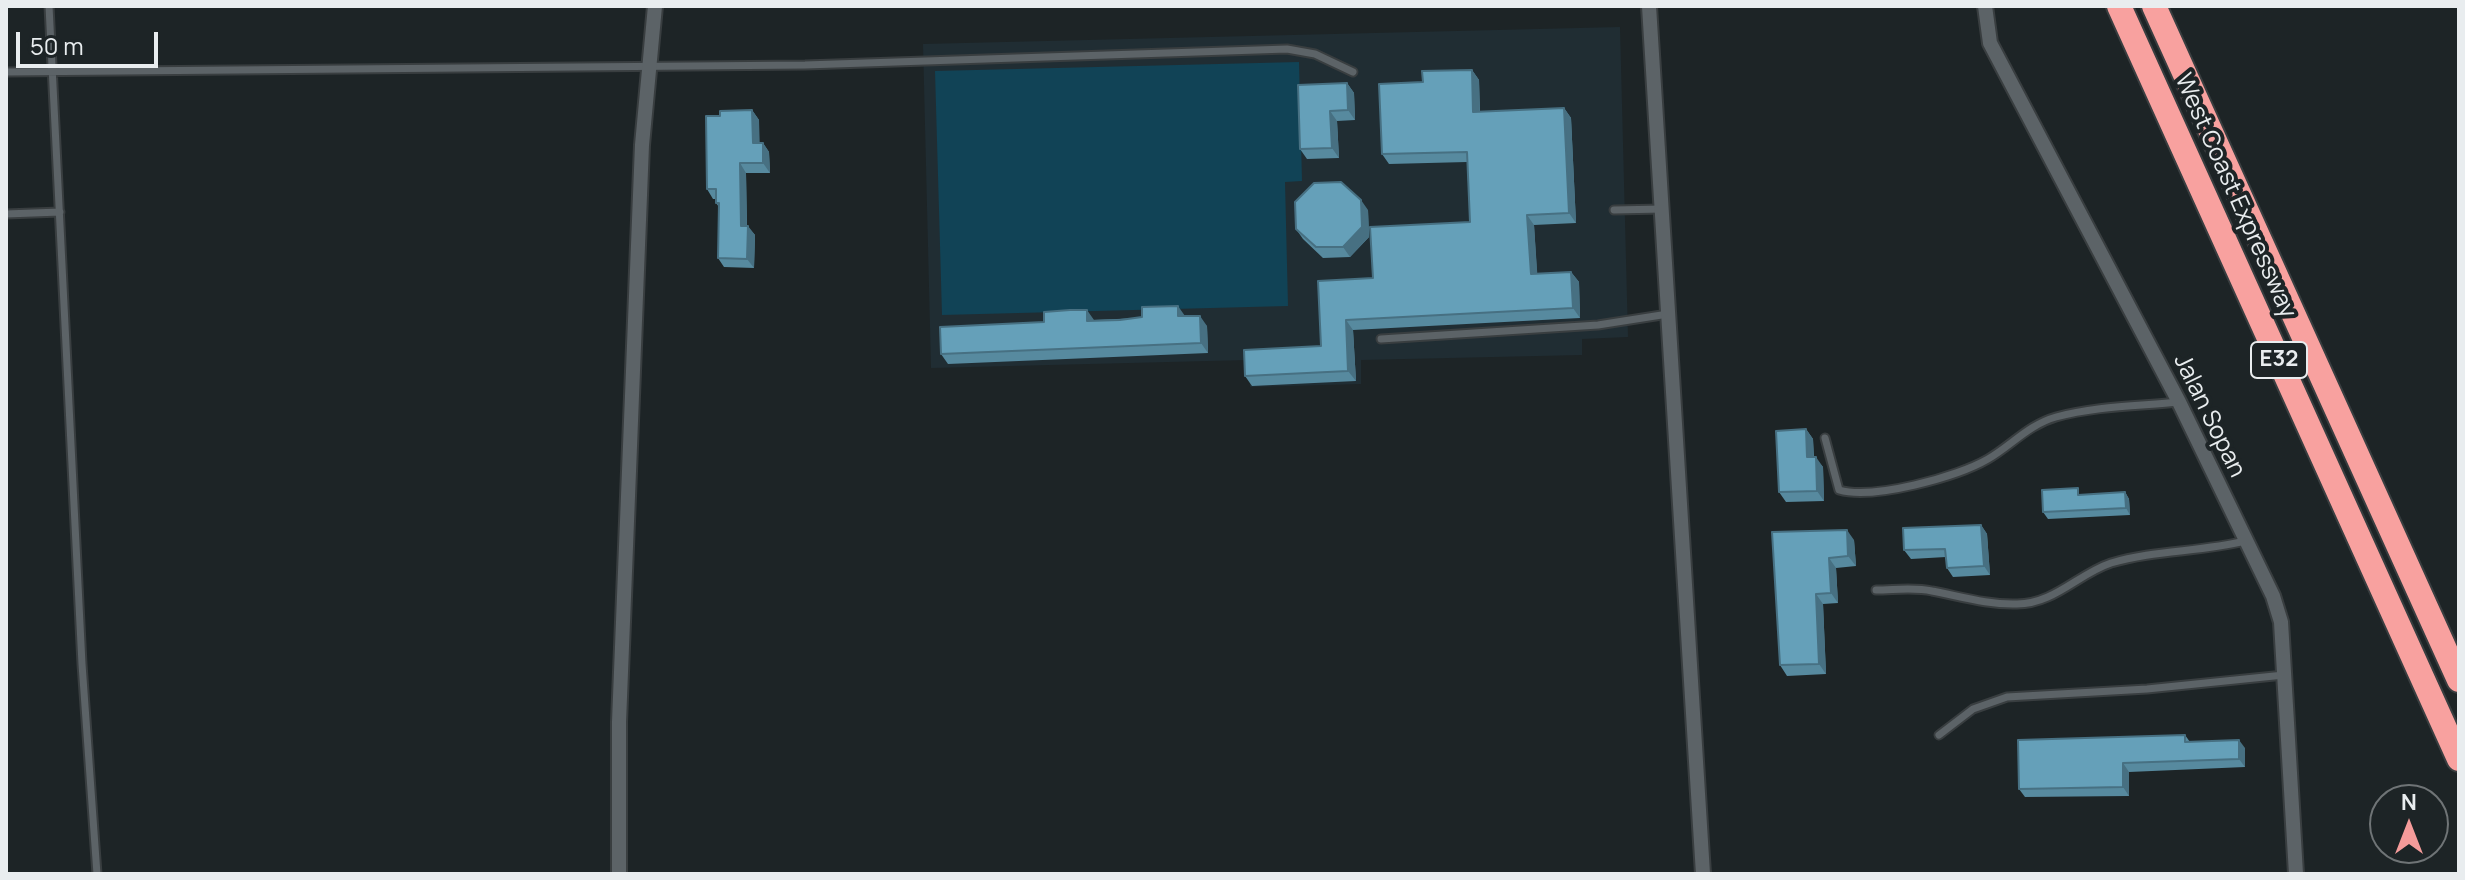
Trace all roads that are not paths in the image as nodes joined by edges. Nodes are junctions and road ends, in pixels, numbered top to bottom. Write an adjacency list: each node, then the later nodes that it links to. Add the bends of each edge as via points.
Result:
1 (49, 6): 8 (lane)
2 (655, 6): 7 (street)
3 (1649, 6): 11 (street)
4 (1985, 6): 17 (street, Jalan Sopan, via 1990,43)
5 (2119, 6): 24 (highway, West Coast Expressway / E32)
6 (2154, 6): 22 (highway, West Coast Expressway / E32)
7 (648, 65): 8 (lane); 10 (lane, via 1287,49 1315,54); 26 (street, via 619,722)
8 (53, 70): 9 (lane); 13 (lane)
9 (6, 72)
10 (1353, 72)
11 (1662, 209): 12 (lane); 15 (street)
12 (1614, 210)
13 (60, 212): 14 (lane); 25 (lane)
14 (6, 214)
15 (1668, 314): 16 (lane, via 1598,325); 27 (street)
16 (1381, 339)
17 (2179, 402): 18 (lane, via 2058,417 2036,424 1990,458 1955,475 1871,491 1839,490); 19 (street, Jalan Sopan)
18 (1825, 438)
19 (2245, 541): 20 (lane, via 2107,564 2034,602 1998,603 1930,590); 21 (street, Jalan Sopan, via 2281,622)
20 (1876, 590)
21 (2284, 675): 23 (lane, via 2007,697 1973,709); 28 (street, Jalan Sopan)
22 (2459, 680)
23 (1939, 735)
24 (2459, 759)
25 (97, 874)
26 (619, 874)
27 (1703, 874)
28 (2296, 874)

